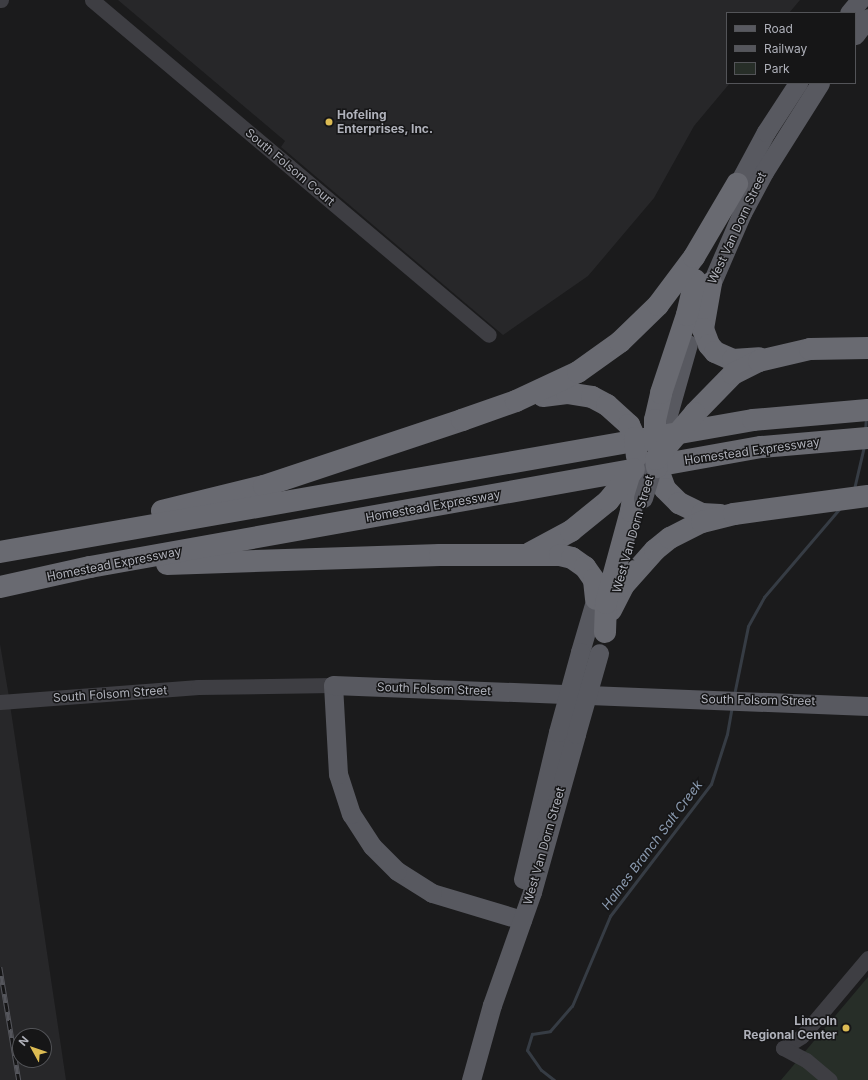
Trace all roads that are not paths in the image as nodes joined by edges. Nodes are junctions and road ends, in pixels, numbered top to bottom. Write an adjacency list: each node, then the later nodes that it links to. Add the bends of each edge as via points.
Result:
1 (92, 0): 10 (street, South Folsom Court)
2 (860, 0): 3 (main road)
3 (850, 12)
4 (868, 18): 5 (main road)
5 (856, 33)
6 (797, 84): 8 (main road, West Van Dorn Street)
7 (819, 84): 9 (main road, West Van Dorn Street, via 764,172)
8 (737, 184): 9 (main road, West Van Dorn Street); 13 (highway, via 676,283 639,325 578,372)
9 (703, 282): 12 (highway, via 703,328 709,345 715,352 733,360); 16 (highway, via 687,315 661,393)
10 (489, 335)
11 (868, 348): 12 (highway, via 810,349)
12 (784, 354): 16 (highway, bridge, via 759,361 733,374)
13 (516, 401): 16 (highway, via 559,393 584,395 607,405); 19 (highway, via 264,486)
14 (868, 410): 19 (highway, via 753,420)
15 (868, 438): 21 (highway, Homestead Expressway, via 754,448)
16 (642, 462): 18 (highway, bridge, via 658,473 668,493 679,503 702,514); 20 (highway, via 571,531 532,552); 23 (main road, West Van Dorn Street); 24 (highway, via 606,603)
17 (868, 496): 18 (highway)
18 (744, 513): 23 (highway, via 715,518 684,530 655,550)
19 (0, 552)
20 (515, 555): 21 (highway, via 440,555); 23 (highway, via 560,555 572,558 585,567 592,576)
21 (90, 567): 22 (highway, Homestead Expressway)
22 (3, 586)
23 (604, 604): 24 (main road, West Van Dorn Street); 28 (main road, West Van Dorn Street, bridge, via 580,652)
24 (605, 632): 28 (main road, West Van Dorn Street, bridge)
25 (333, 684): 26 (street, South Folsom Street, via 198,687); 27 (main road, South Folsom Street); 29 (main road, via 338,774 351,814 372,846 397,871 432,893)
26 (0, 702)
27 (868, 706)
28 (567, 733): 29 (main road, West Van Dorn Street)
29 (518, 919): 31 (main road, West Van Dorn Street)
30 (868, 958): 32 (street, via 802,1036 783,1048 806,1060)
31 (471, 1080)
32 (830, 1080)

